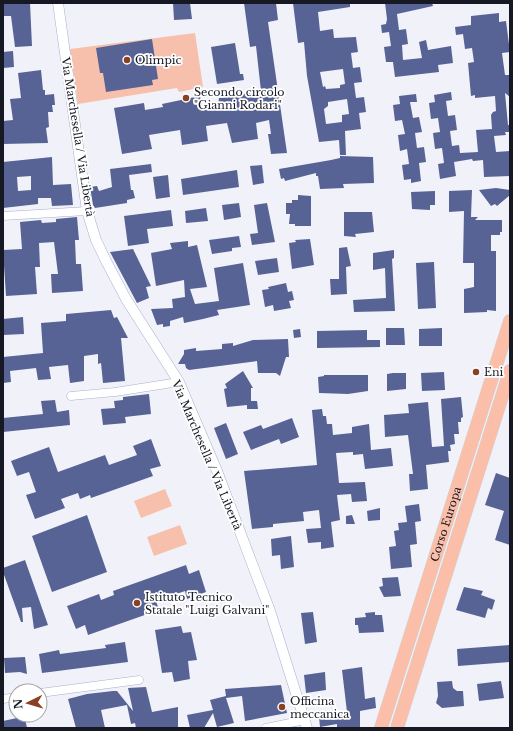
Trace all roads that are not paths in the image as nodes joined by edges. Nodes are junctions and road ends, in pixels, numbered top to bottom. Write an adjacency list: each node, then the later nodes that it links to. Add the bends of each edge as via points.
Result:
1 (58, 3): 2 (street, Via Marchesella / Via Libertà)
2 (87, 210): 3 (street); 6 (street, Via Marchesella / Via Libertà, via 96,240 126,299)
3 (3, 216)
4 (510, 321): 12 (main road, Corso Europa)
5 (510, 372): 13 (main road, Corso Europa)
6 (179, 382): 7 (street); 10 (street, Via Marchesella / Via Libertà, via 217,471 270,611)
7 (71, 396)
8 (139, 680): 9 (street)
9 (48, 692)
10 (306, 724): 11 (street)
11 (266, 728)
12 (381, 728)
13 (397, 728)

